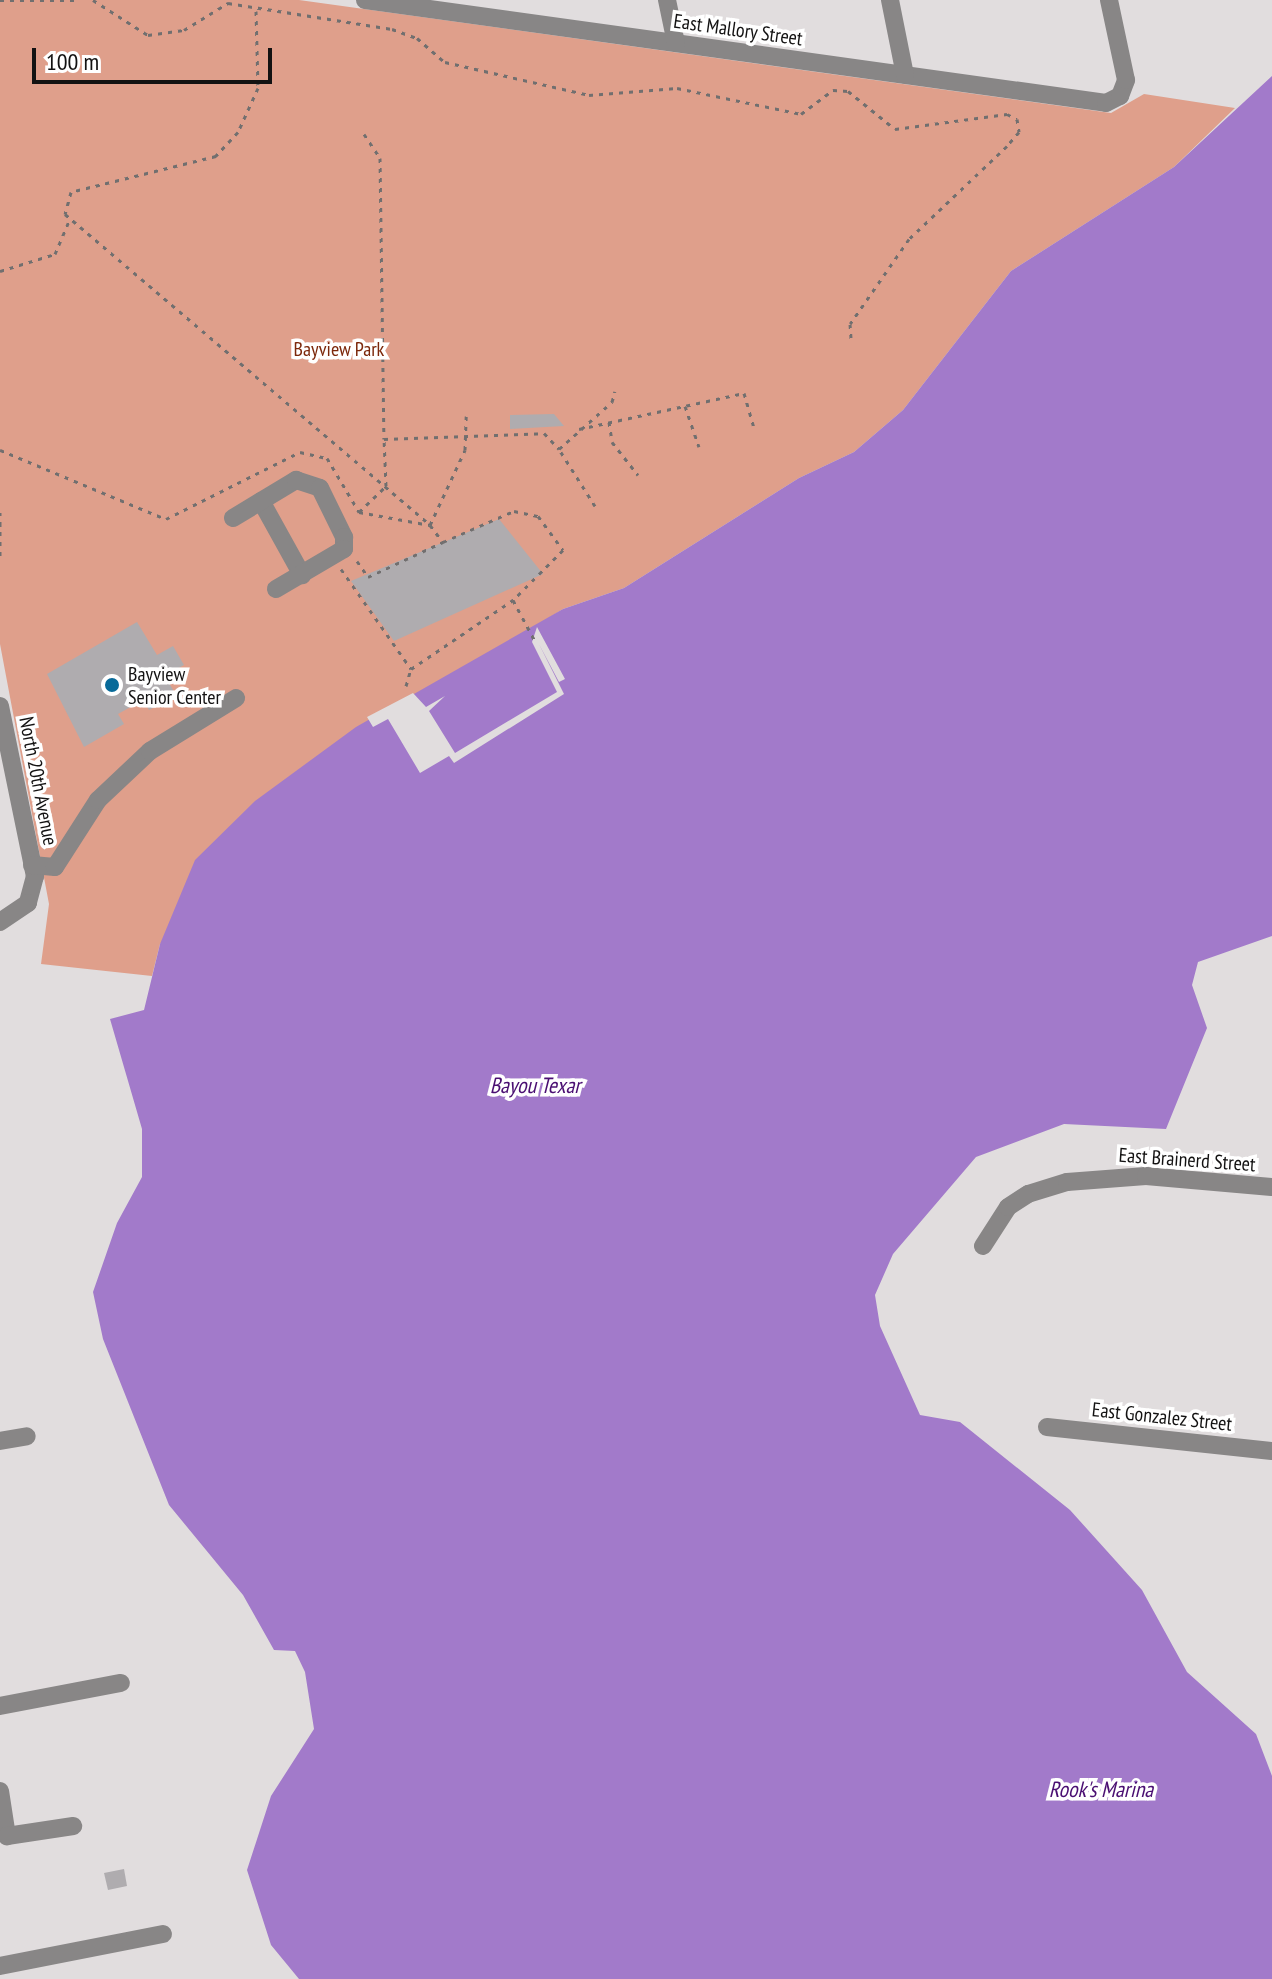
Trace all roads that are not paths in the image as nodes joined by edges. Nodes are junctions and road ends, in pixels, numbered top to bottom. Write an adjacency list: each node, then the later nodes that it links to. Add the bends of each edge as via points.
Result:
1 (365, 0): 5 (street, East Mallory Street)
2 (667, 0): 6 (street)
3 (890, 0): 7 (street)
4 (1109, 0): 7 (street, East Mallory Street, via 1126,80 1120,96 1106,103)
5 (444, 6): 6 (street, East Mallory Street)
6 (676, 43): 7 (street, East Mallory Street)
7 (905, 75)
8 (261, 501): 9 (street); 10 (street); 10 (street, via 296,480 320,488 344,537 344,549)
9 (233, 518)
10 (302, 575): 11 (street)
11 (276, 589)
12 (236, 698): 14 (street, via 140,761 98,800 55,867)
13 (0, 706): 14 (street, North 20th Avenue)
14 (32, 865): 15 (street, North 20th Avenue, via 28,903)
15 (0, 922)
16 (1272, 1187): 17 (street, East Brainerd Street, via 1146,1176 1067,1182 1028,1194 1008,1207)
17 (983, 1246)
18 (1047, 1427): 21 (street, East Gonzalez Street)
19 (27, 1436): 20 (street)
20 (0, 1441)
21 (1272, 1451)
22 (121, 1683): 23 (street)
23 (0, 1706)
24 (0, 1791): 25 (street, via 7,1836)
25 (73, 1826)
26 (163, 1934): 27 (street)
27 (0, 1966)

